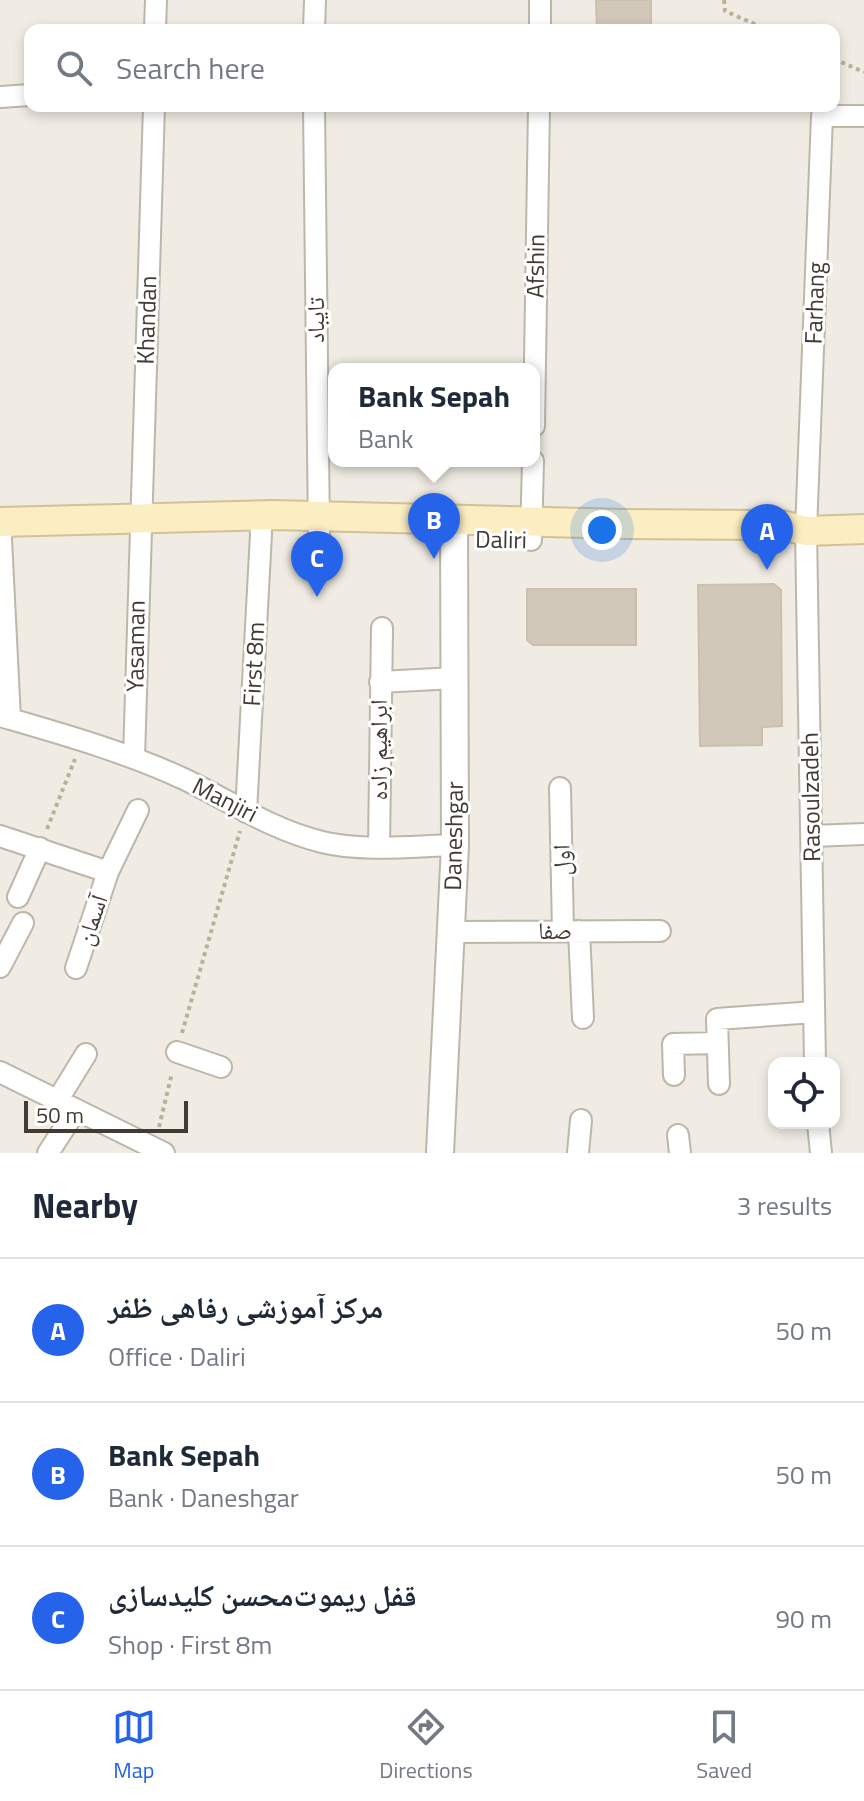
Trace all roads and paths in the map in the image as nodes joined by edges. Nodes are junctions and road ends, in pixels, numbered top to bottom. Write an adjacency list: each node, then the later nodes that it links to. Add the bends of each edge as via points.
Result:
1 (156, 0): 5 (street)
2 (315, 0): 6 (street)
3 (540, 0): 7 (street)
4 (724, 0): 8 (path, via 725,11)
5 (155, 24)
6 (314, 24)
7 (540, 24)
8 (754, 24)
9 (840, 62): 10 (path)
10 (864, 72)
11 (24, 95): 12 (street)
12 (0, 97)
13 (154, 112): 21 (street, Khandan)
14 (314, 112): 19 (street, تایباد)
15 (539, 112): 17 (street, Afshin)
16 (864, 116): 26 (street, Farhang, via 822,116)
17 (535, 363)
18 (533, 467): 25 (street)
19 (318, 524): 20 (main road, Daliri); 23 (main road, Daliri)
20 (260, 525): 21 (main road, Daliri); 35 (street, First 8m)
21 (141, 526): 22 (main road, Daliri); 32 (street, Yasaman)
22 (0, 527): 30 (street)
23 (454, 529): 25 (main road, Daliri); 28 (street, Daneshgar)
24 (864, 529): 26 (main road, Daliri)
25 (531, 531): 26 (main road, Daliri, via 782,525)
26 (806, 531): 38 (street, Rasoulzadeh)
27 (382, 628): 29 (street)
28 (455, 678): 29 (street, ابراهیم زاده); 39 (street, Daneshgar)
29 (380, 682): 40 (street, ابراهیم زاده)
30 (5, 718): 31 (street, Manjiri)
31 (82, 742): 32 (street, Manjiri); 41 (path)
32 (134, 758): 35 (street, Manjiri)
33 (560, 788): 45 (street, اول)
34 (138, 810): 42 (street, آسمان)
35 (246, 812): 40 (street, Manjiri, via 291,834); 53 (path)
36 (864, 834): 38 (street)
37 (0, 836): 41 (street)
38 (812, 836): 50 (street, Rasoulzadeh)
39 (455, 845): 40 (street, Manjiri); 47 (street, Daneshgar)
40 (379, 847)
41 (40, 848): 42 (street); 43 (street)
42 (108, 872): 49 (street, آسمان)
43 (18, 897)
44 (23, 923): 48 (street)
45 (571, 931): 46 (street, صفا); 47 (street, صفا); 51 (street, اول)
46 (660, 931)
47 (451, 932): 66 (street, Daneshgar)
48 (0, 967)
49 (76, 968)
50 (814, 1012): 52 (street, via 717,1019); 55 (street, Rasoulzadeh)
51 (583, 1018)
52 (717, 1043): 58 (street, via 673,1044); 59 (street)
53 (177, 1052): 56 (street); 64 (path)
54 (86, 1054): 60 (street)
55 (815, 1057)
56 (221, 1067)
57 (0, 1072): 60 (street)
58 (674, 1075)
59 (719, 1084)
60 (57, 1101): 61 (street)
61 (76, 1110): 64 (street); 65 (street)
62 (581, 1120): 67 (street)
63 (819, 1129): 68 (street)
64 (156, 1151)
65 (48, 1153)
66 (440, 1153)
67 (578, 1153)
68 (821, 1153)

